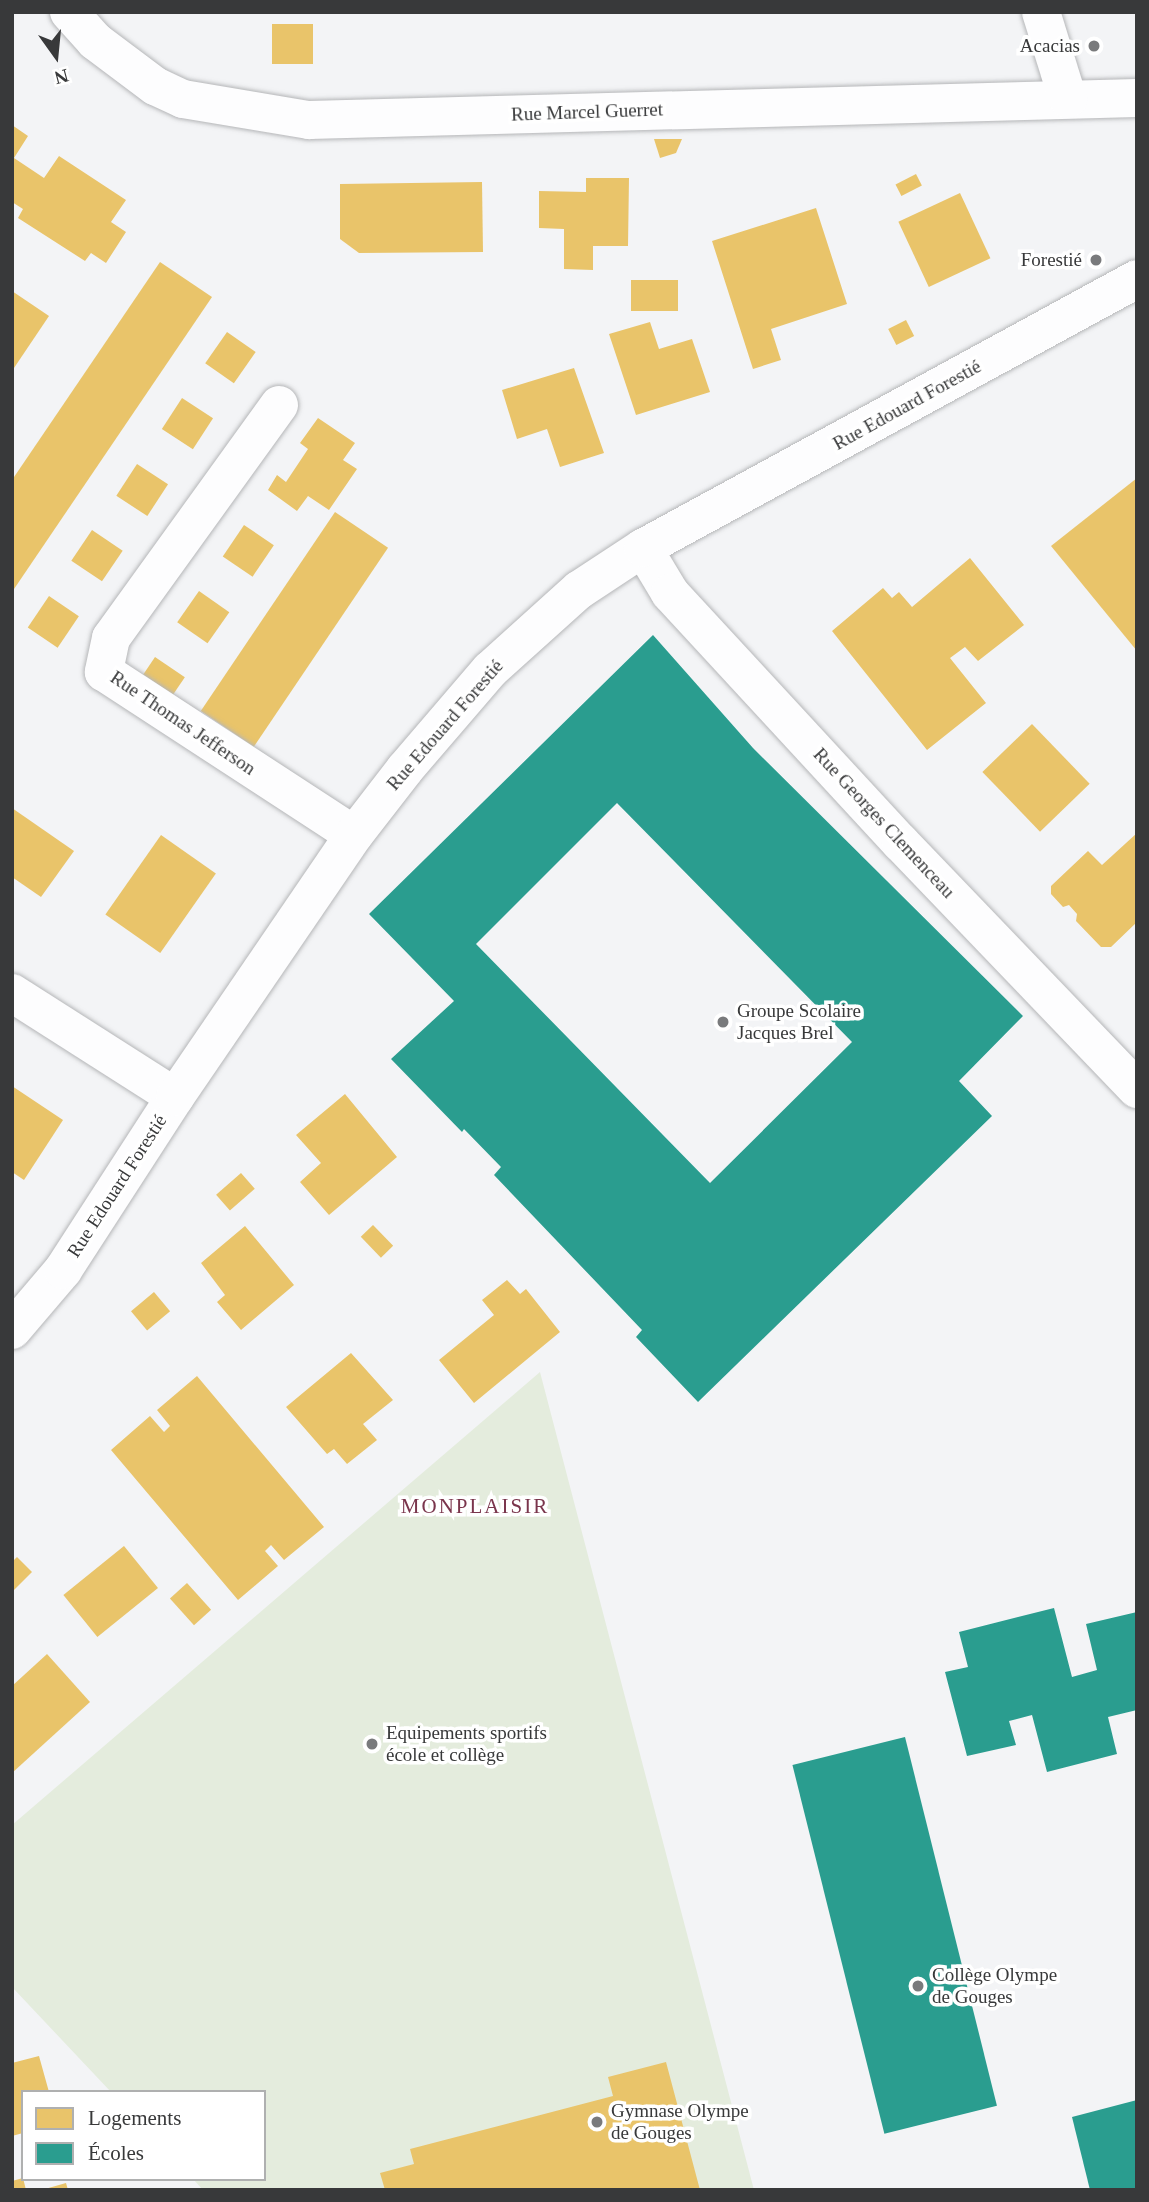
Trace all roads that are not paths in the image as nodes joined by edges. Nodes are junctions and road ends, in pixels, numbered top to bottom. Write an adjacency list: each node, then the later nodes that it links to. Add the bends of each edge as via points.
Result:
1 (69, 12): 4 (street, Rue Marcel Guerret, via 94,41 164,91 183,99 309,120)
2 (1041, 12): 4 (street)
3 (1137, 98): 4 (street, Rue Marcel Guerret)
4 (1068, 99)
5 (1137, 279): 7 (street, Rue Edouard Forestié)
6 (279, 405): 8 (street, Rue Thomas Jefferson, via 111,638 104,672)
7 (643, 548): 8 (street, Rue Edouard Forestié, via 579,590 489,670); 10 (street, Rue Georges Clemenceau, via 670,593)
8 (354, 835): 11 (street, Rue Edouard Forestié)
9 (12, 993): 11 (street)
10 (1137, 1089)
11 (175, 1097): 12 (street, Rue Edouard Forestié, via 63,1270)
12 (12, 1330)

